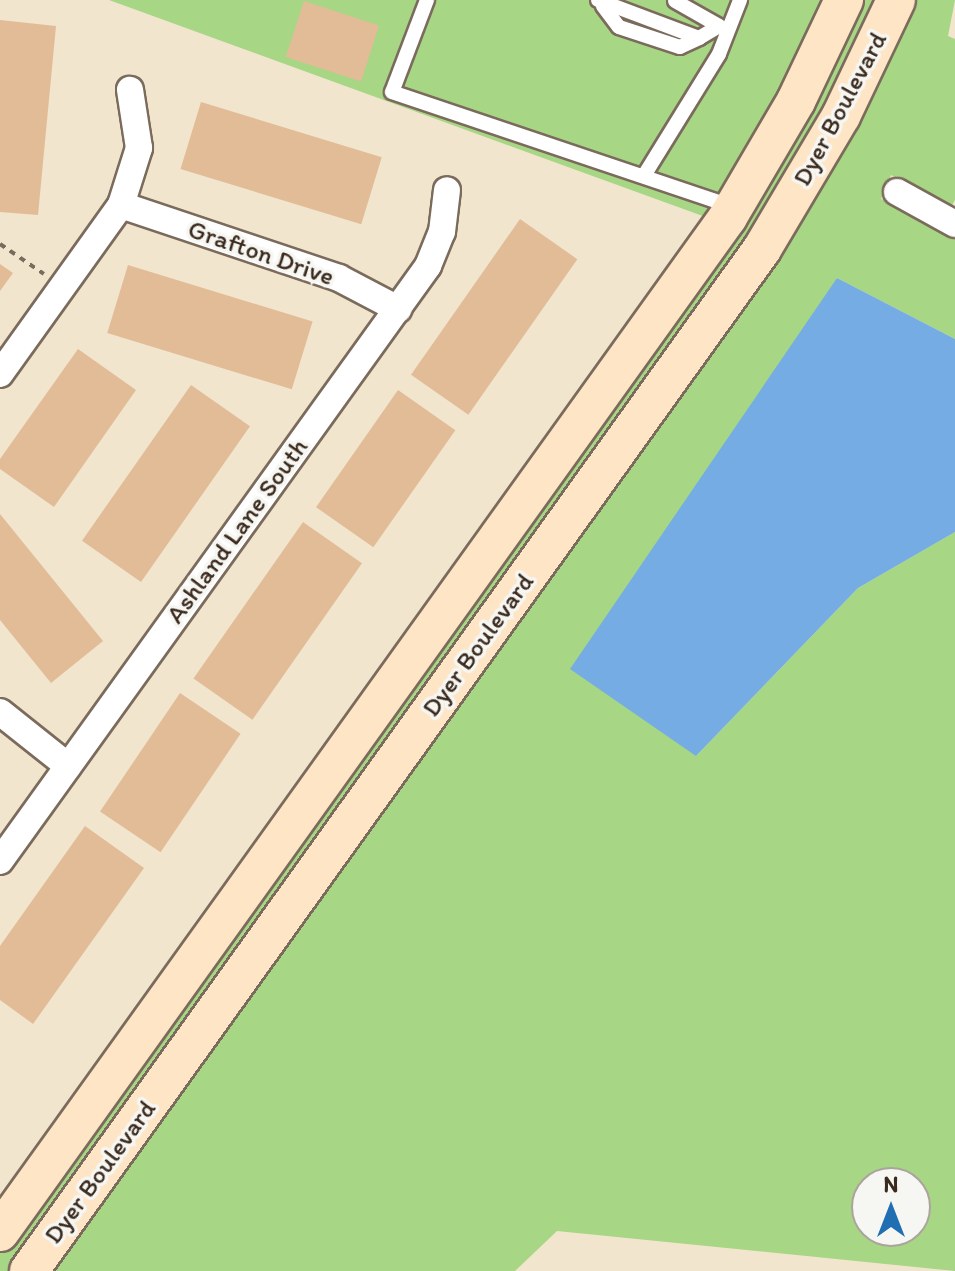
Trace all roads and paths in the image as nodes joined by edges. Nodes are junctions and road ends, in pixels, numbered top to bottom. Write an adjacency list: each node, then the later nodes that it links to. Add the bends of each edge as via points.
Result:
1 (689, 0): 8 (lane)
2 (740, 0): 8 (lane)
3 (844, 0): 14 (main road, Dyer Boulevard, via 796,101)
4 (896, 0): 24 (main road, Dyer Boulevard, via 841,116 762,249)
5 (425, 1): 10 (lane, via 392,92)
6 (600, 3): 8 (lane, via 699,38)
7 (673, 6): 8 (lane)
8 (724, 27): 10 (lane)
9 (130, 90): 13 (street, via 139,148)
10 (645, 174): 14 (lane)
11 (447, 190): 18 (street, Ashland Lane South, via 437,249)
12 (897, 192): 15 (street)
13 (121, 205): 17 (street); 18 (street, Grafton Drive, via 339,278)
14 (733, 207): 23 (main road, Dyer Boulevard)
15 (955, 224)
16 (0, 244): 17 (path)
17 (63, 287): 19 (street)
18 (398, 309): 21 (street, Ashland Lane South)
19 (0, 374)
20 (0, 712): 21 (street)
21 (68, 766): 22 (street, Ashland Lane South)
22 (0, 861)
23 (0, 1232)
24 (29, 1271)

